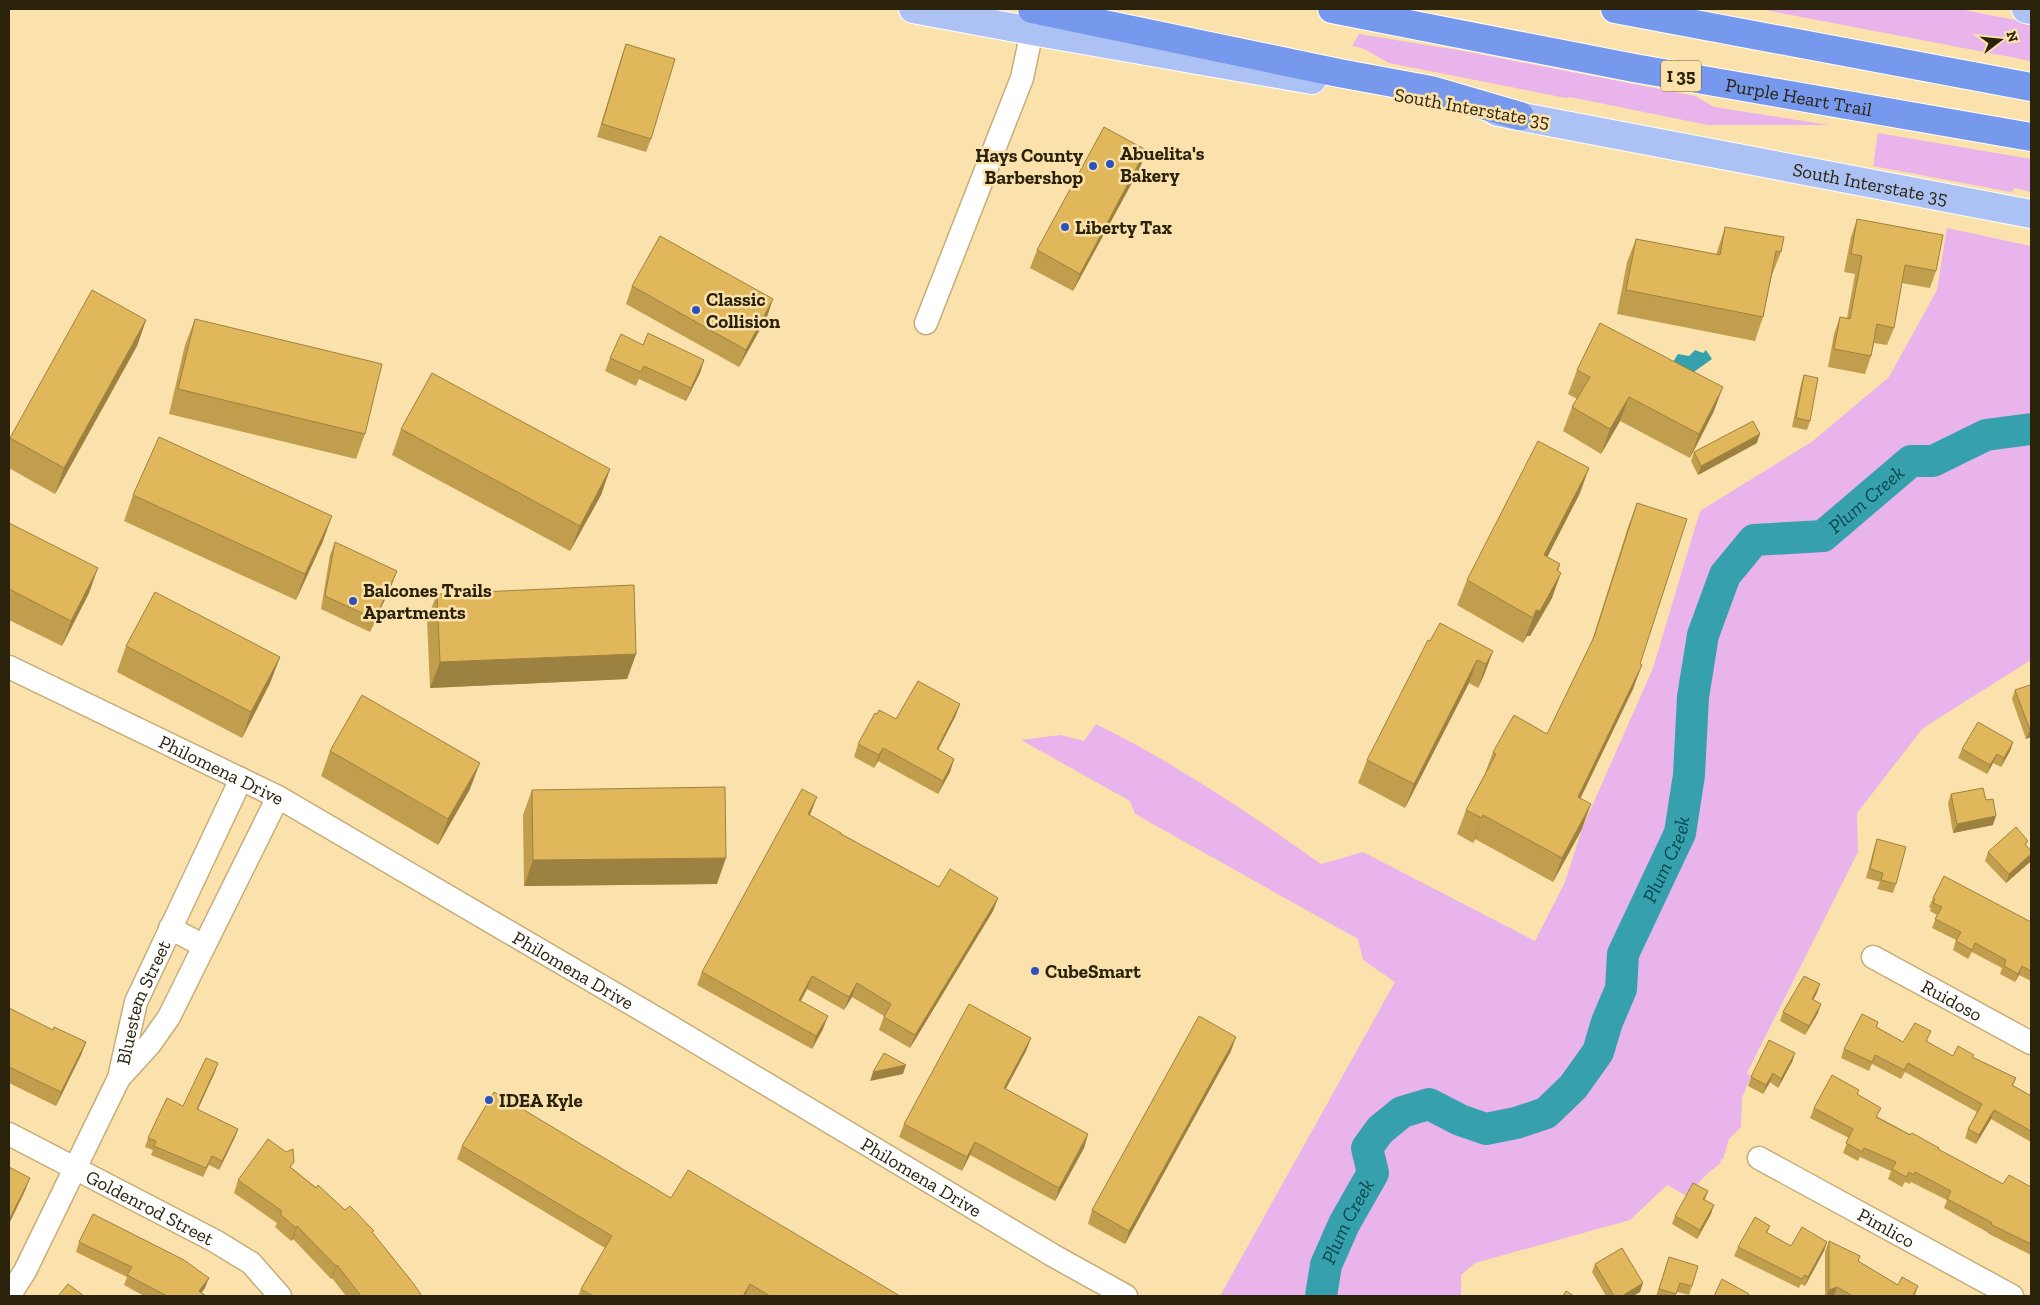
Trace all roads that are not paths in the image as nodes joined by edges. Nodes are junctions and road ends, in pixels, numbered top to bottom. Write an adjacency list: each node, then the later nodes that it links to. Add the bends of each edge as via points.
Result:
1 (912, 9): 6 (main road)
2 (1332, 9): 9 (highway, Purple Heart Trail / I 35, via 1634,68)
3 (1615, 9): 7 (highway)
4 (2026, 9): 5 (main road)
5 (2031, 10)
6 (1032, 20): 8 (highway, via 1431,90); 11 (street, via 1022,78)
7 (2031, 87)
8 (1520, 116): 10 (main road, South Interstate 35)
9 (2031, 137)
10 (2031, 214)
11 (926, 323)
12 (9, 668): 13 (street, Philomena Drive)
13 (241, 779): 14 (street, Philomena Drive); 15 (street, Bluestem Street)
14 (278, 797): 16 (street, Bluestem Street); 25 (street, Philomena Drive)
15 (170, 928): 16 (street, Bluestem Street); 19 (street, Bluestem Street, via 136,1002)
16 (204, 946): 19 (street, Bluestem Street, via 170,1017)
17 (1873, 957): 18 (street, Ruidoso)
18 (2031, 1043)
19 (119, 1078): 22 (street, Bluestem Street)
20 (9, 1134): 22 (street, Goldenrod Street)
21 (1759, 1158): 26 (street, Pimlico)
22 (74, 1167): 23 (street, Bluestem Street, via 25,1271); 24 (street, Goldenrod Street, via 215,1241 251,1264)
23 (9, 1296)
24 (280, 1296)
25 (1126, 1296)
26 (2012, 1296)

